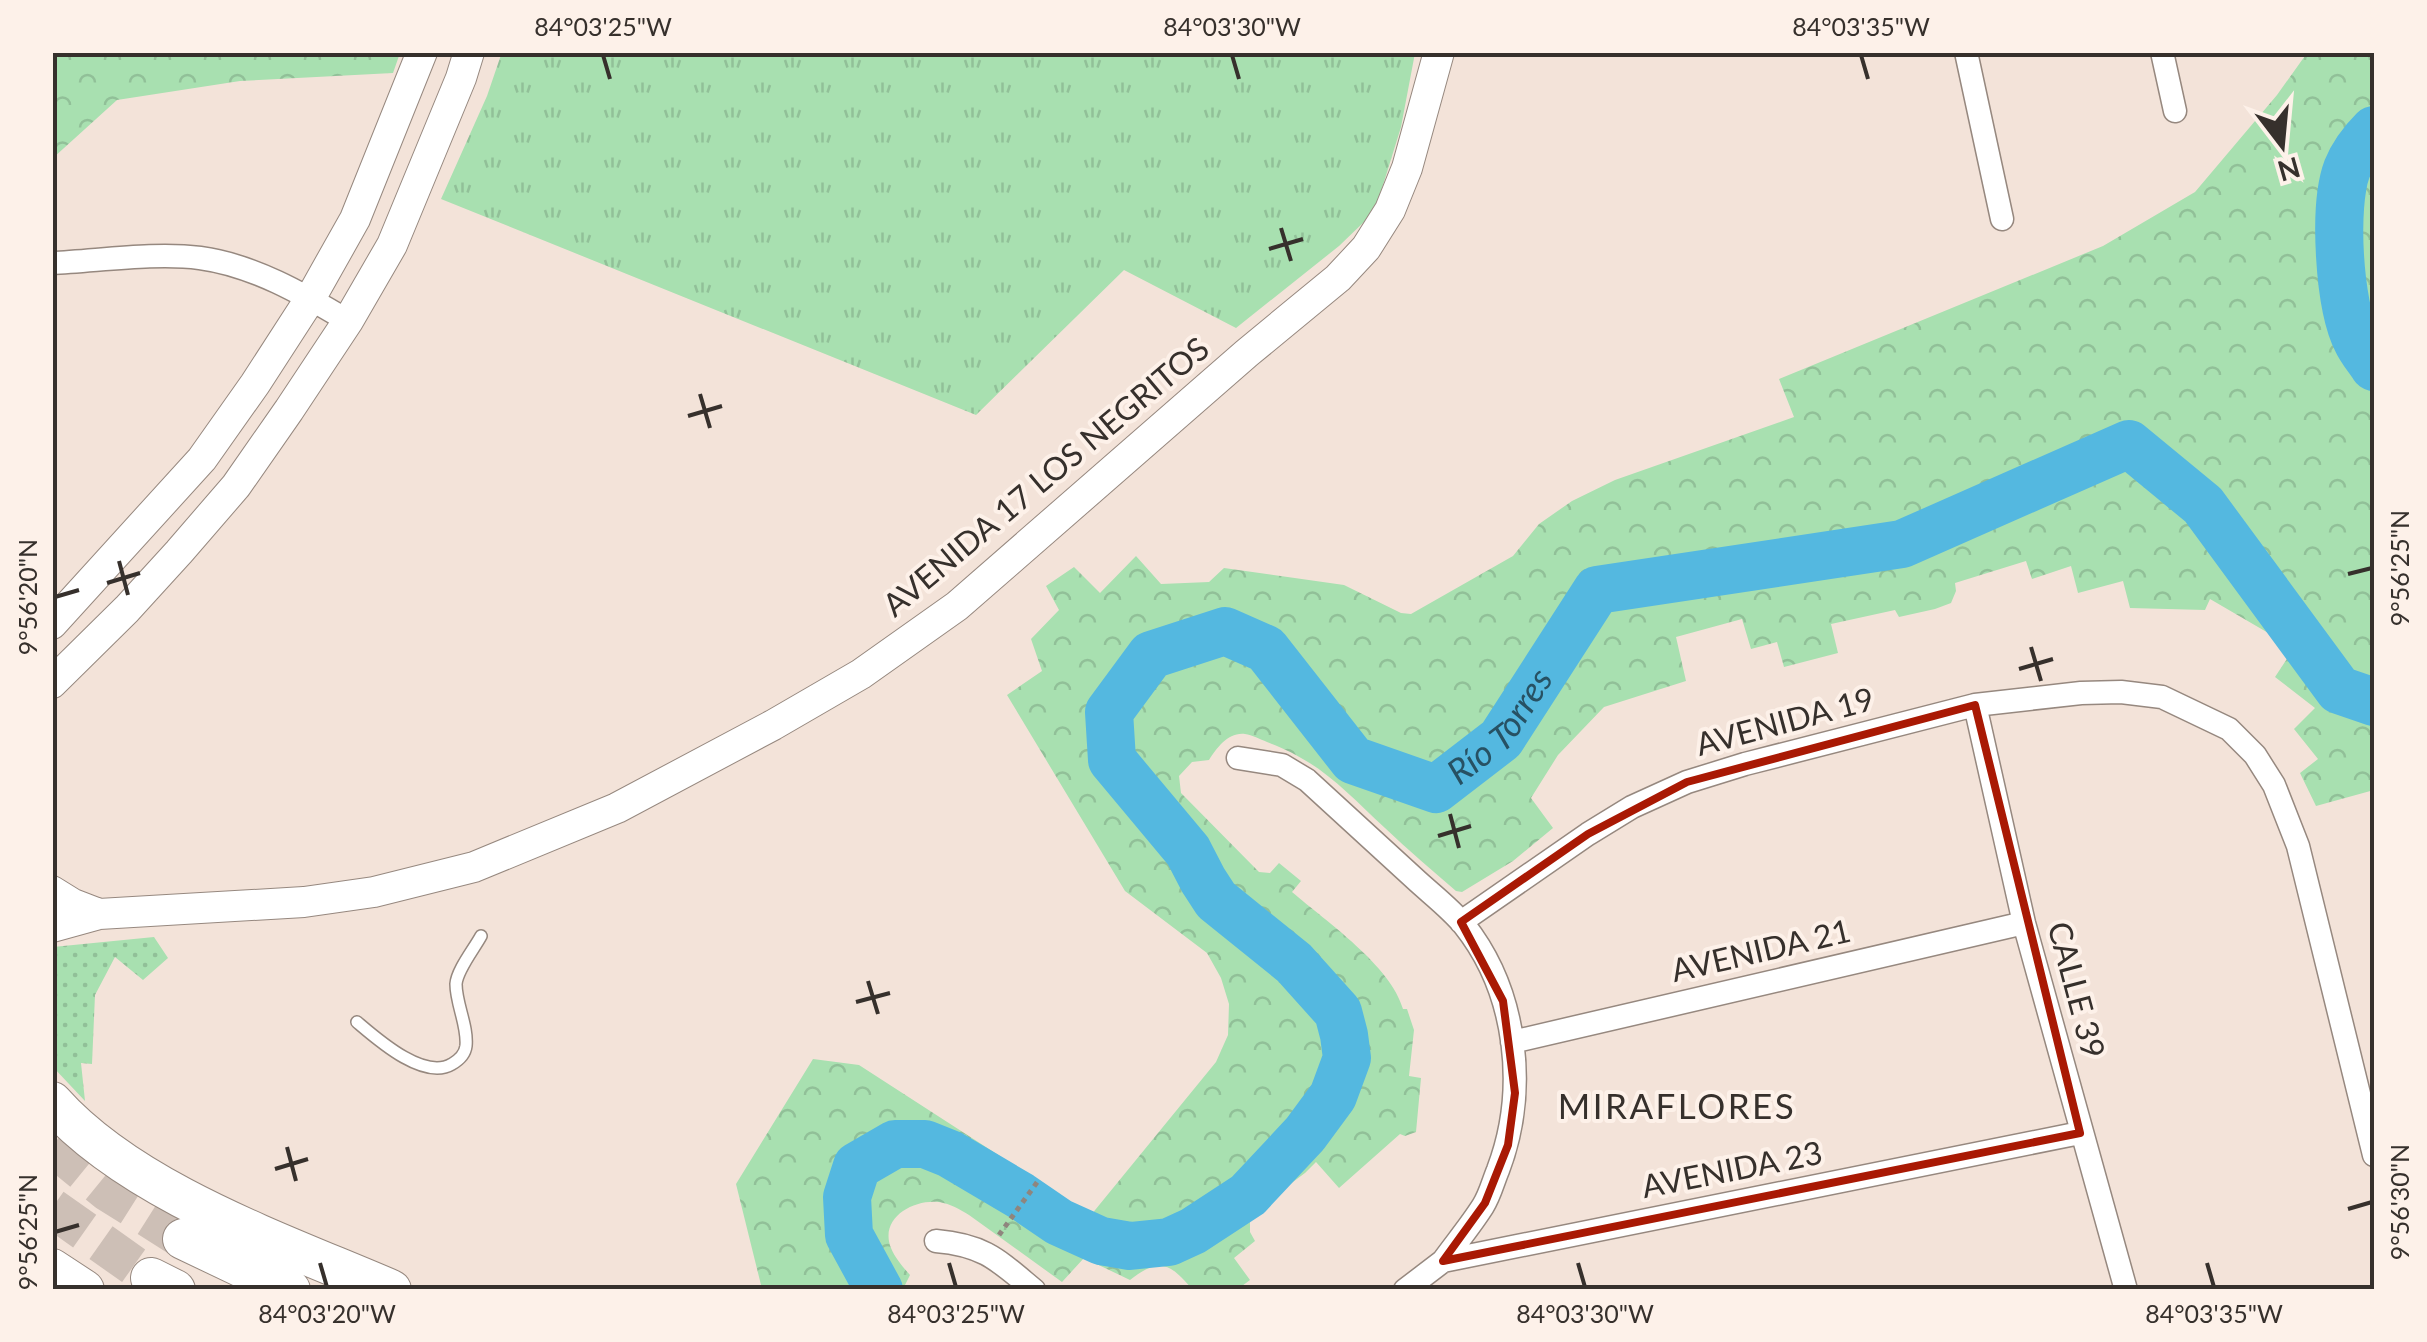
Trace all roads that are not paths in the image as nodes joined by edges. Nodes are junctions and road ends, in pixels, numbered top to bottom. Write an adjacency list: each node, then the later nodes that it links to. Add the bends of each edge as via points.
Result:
1 (1438, 52): 16 (street, AVENIDA 17 LOS NEGRITOS, via 1407,168 1366,248 957,606 861,674 617,808 474,867 304,902)
2 (1966, 52): 7 (street)
3 (2162, 52): 6 (street)
4 (420, 57): 5 (street); 9 (street, via 355,218)
5 (465, 65): 10 (street, via 392,244)
6 (2175, 111)
7 (2002, 219)
8 (52, 263): 9 (street, via 201,258 246,269)
9 (310, 298): 10 (street); 11 (street, via 202,459)
10 (348, 322): 12 (street, via 236,486 127,609)
11 (52, 624)
12 (54, 678)
13 (1976, 705): 17 (street, AVENIDA 19, via 1687,782 1632,807); 18 (street, CALLE 39); 25 (street, AVENIDA 19, via 2082,692 2162,698 2229,729 2255,755 2298,846)
14 (1238, 758): 17 (street, via 1296,771)
15 (52, 891): 16 (street, AVENIDA 17 LOS NEGRITOS)
16 (99, 914): 19 (street, AVENIDA 17 LOS NEGRITOS)
17 (1461, 922): 22 (street, via 1496,981)
18 (2024, 923): 22 (street, AVENIDA 21); 24 (street, CALLE 39)
19 (52, 927)
20 (481, 936): 21 (lane, via 456,980 466,1048 452,1064 439,1068 407,1059)
21 (358, 1022)
22 (1512, 1042): 28 (street, via 1515,1094 1508,1144 1485,1203)
23 (52, 1102): 32 (highway, via 124,1164 210,1212)
24 (2080, 1133): 28 (street, AVENIDA 23); 35 (street, CALLE 39)
25 (2374, 1155)
26 (183, 1239): 31 (highway)
27 (936, 1241): 33 (street, via 978,1248)
28 (1443, 1261): 34 (street, AVENIDA 23)
29 (52, 1269): 30 (highway)
30 (84, 1290)
31 (290, 1290)
32 (391, 1290)
33 (1034, 1290)
34 (1405, 1290)
35 (2126, 1290)

